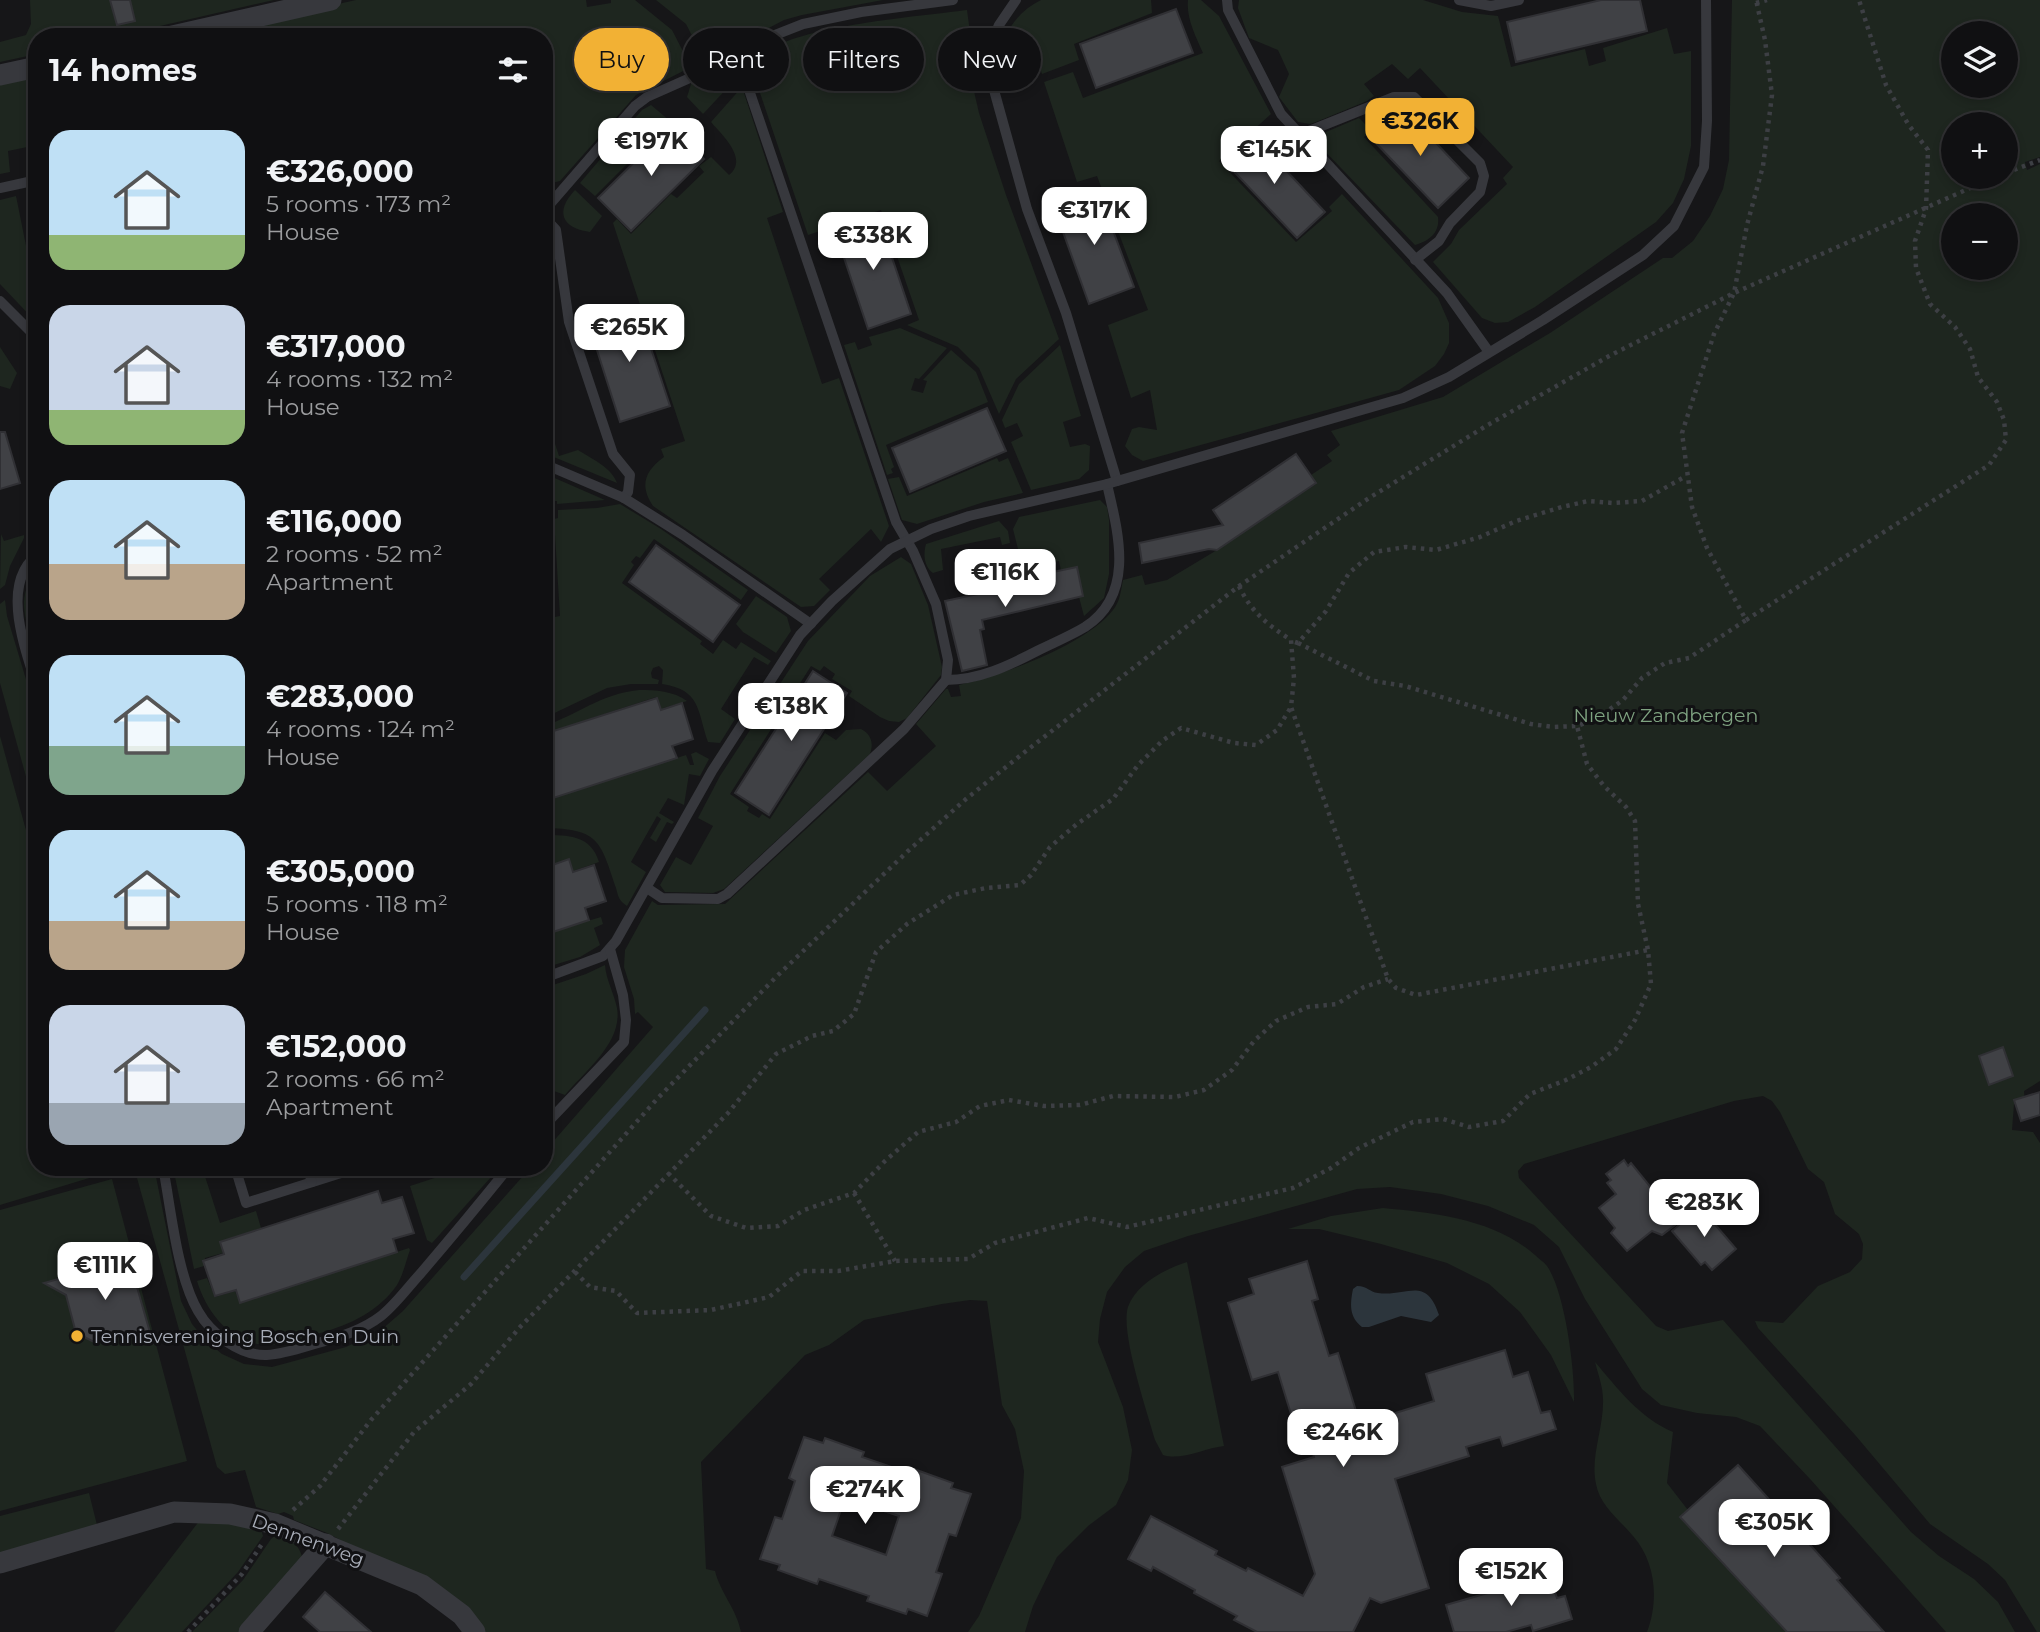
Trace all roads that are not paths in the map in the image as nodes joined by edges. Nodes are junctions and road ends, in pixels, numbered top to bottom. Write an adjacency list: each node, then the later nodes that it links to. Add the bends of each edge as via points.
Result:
1 (331, 0): 8 (street)
2 (953, 0): 9 (lane, via 861,12)
3 (1016, 0): 24 (lane, via 990,46 989,72 1027,209 1066,313)
4 (1227, 0): 14 (lane, via 1281,114)
5 (1459, 0): 6 (lane, via 1491,6)
6 (1519, 0)
7 (1706, 0): 22 (lane, via 1704,167 1674,226 1643,255)
8 (208, 28)
9 (789, 29)
10 (28, 68): 11 (street)
11 (0, 75)
12 (683, 81): 17 (lane, via 641,101)
13 (750, 91): 26 (lane, via 896,522)
14 (1299, 135): 19 (lane); 19 (lane, via 1394,97 1414,97 1480,163 1484,176 1480,191 1438,241)
15 (28, 182): 16 (lane)
16 (0, 188)
17 (553, 193)
18 (553, 227): 25 (lane, via 573,335 613,454 630,475)
19 (1415, 260): 22 (lane, via 1447,293)
20 (0, 301): 21 (lane)
21 (28, 329)
22 (1489, 352): 24 (lane, via 1403,398)
23 (553, 468): 25 (lane)
24 (1112, 482): 26 (lane, via 969,516); 30 (lane, via 1120,560 1111,600 1086,626 999,670)
25 (624, 498): 28 (lane)
26 (907, 540): 28 (lane, via 872,563); 30 (lane, via 936,604 948,660)
27 (28, 563): 29 (lane, via 17,579 15,608)
28 (810, 624): 31 (lane, via 712,771)
29 (28, 655)
30 (946, 680): 31 (lane, via 904,729 727,894 662,898)
31 (647, 888): 32 (lane)
32 (610, 949): 33 (lane, via 603,956); 34 (lane, via 623,995 624,1042)
33 (553, 975)
34 (553, 1117)
35 (165, 1176): 39 (lane, via 181,1259 197,1310 229,1343 263,1355 328,1340 381,1316)
36 (237, 1176): 40 (lane, via 246,1203)
37 (310, 1176): 40 (lane)
38 (331, 1176): 40 (lane)
39 (502, 1176)
40 (312, 1182)
41 (326, 1544): 42 (street, Dennenweg, via 275,1524 230,1514 174,1512); 43 (street); 44 (street, Dennenweg, via 422,1585 462,1615)
42 (0, 1563)
43 (249, 1632)
44 (475, 1632)

